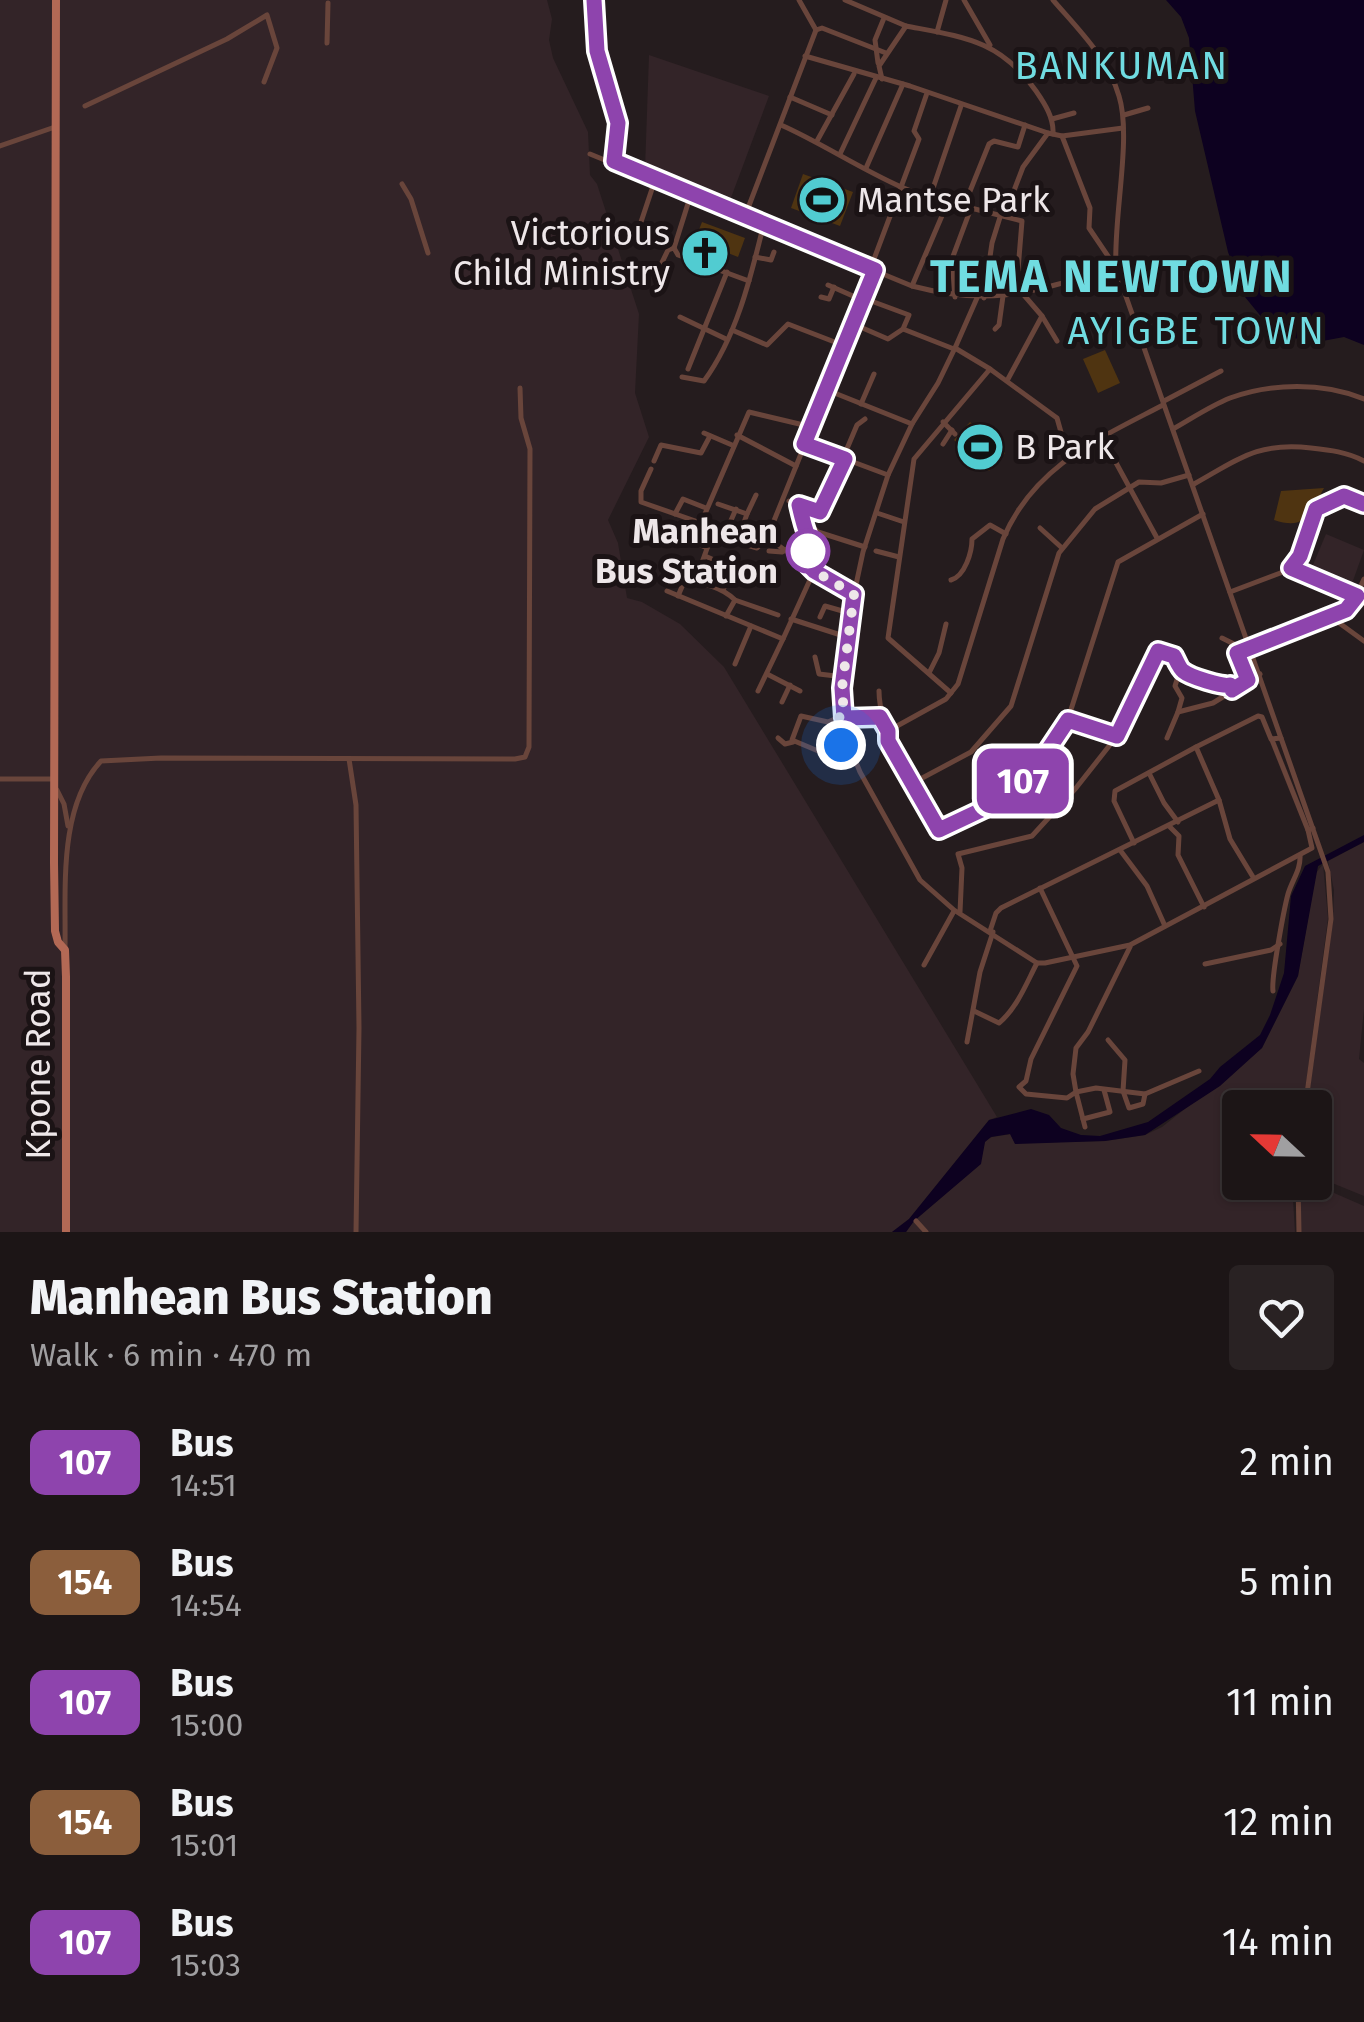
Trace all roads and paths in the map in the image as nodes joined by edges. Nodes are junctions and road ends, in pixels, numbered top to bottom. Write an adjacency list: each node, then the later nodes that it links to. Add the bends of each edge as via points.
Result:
1 (56, 0): 34 (main road, Kpone Road)
2 (594, 0): 42 (street, via 597,51 618,123)
3 (798, 0): 11 (street)
4 (845, 0): 9 (street)
5 (946, 0): 12 (street)
6 (964, 0): 14 (street)
7 (1053, 0): 30 (street, via 1099,54)
8 (328, 4): 13 (street)
9 (884, 18): 10 (street); 15 (street)
10 (906, 26): 12 (street); 16 (street)
11 (816, 30): 15 (street); 17 (street)
12 (937, 32): 14 (street)
13 (328, 42)
14 (992, 46): 31 (street, via 1026,78)
15 (874, 48): 16 (street); 18 (street)
16 (886, 52): 18 (street)
17 (805, 56): 19 (street); 24 (street)
18 (879, 66): 20 (street)
19 (855, 72): 20 (street); 29 (street)
20 (879, 78): 22 (street); 41 (street)
21 (264, 82): 25 (street, via 278,48 267,14)
22 (903, 84): 23 (street); 43 (street)
23 (927, 93): 26 (street); 46 (street)
24 (790, 97): 29 (street); 32 (street)
25 (84, 106)
26 (961, 106): 33 (street); 48 (street)
27 (1148, 108): 30 (street)
28 (1074, 112): 31 (street)
29 (832, 115): 38 (street)
30 (1124, 115): 35 (street)
31 (1052, 120): 36 (street)
32 (781, 125): 38 (street); 52 (street)
33 (1025, 125): 36 (street); 50 (street, via 1018,148 991,142)
34 (58, 126): 39 (street); 205 (main road, Kpone Road)
35 (1123, 128): 37 (street); 60 (street)
36 (1051, 134): 37 (street); 51 (street, via 1024,167)
37 (1062, 136): 60 (street, via 1090,208 1088,228)
38 (817, 141): 41 (street)
39 (0, 146)
40 (590, 154): 42 (street)
41 (840, 154): 43 (street)
42 (614, 161): 44 (street)
43 (866, 168): 46 (street)
44 (655, 180): 47 (street); 54 (street)
45 (402, 184): 57 (street)
46 (901, 185): 48 (street); 59 (street)
47 (692, 194): 52 (street); 55 (street)
48 (930, 198): 49 (street)
49 (947, 204): 50 (street); 65 (street)
50 (968, 207): 51 (street); 69 (street, via 952,259)
51 (1003, 214): 61 (street, via 1022,220); 71 (street)
52 (745, 216): 53 (street)
53 (764, 223): 58 (street); 59 (street)
54 (637, 234)
55 (674, 248): 62 (street); 63 (street)
56 (774, 252): 58 (street, via 771,260)
57 (428, 254)
58 (756, 257): 64 (street)
59 (873, 268): 65 (street); 70 (street)
60 (1116, 268): 66 (street); 92 (street)
61 (1018, 270)
62 (726, 272): 64 (street); 75 (street)
63 (656, 277)
64 (749, 281): 78 (street)
65 (912, 286): 69 (street)
66 (1023, 294): 67 (street); 72 (street)
67 (1003, 296): 71 (street); 77 (street)
68 (822, 297): 70 (street, via 829,300 831,286)
69 (955, 297): 71 (street)
70 (863, 298): 76 (street, via 909,315); 81 (street)
71 (980, 298): 82 (street)
72 (1042, 316): 80 (street); 88 (street)
73 (680, 317): 75 (street)
74 (858, 326): 76 (street, via 888,339)
75 (704, 328): 79 (street); 84 (street)
76 (903, 329): 82 (street)
77 (995, 329)
78 (732, 330): 79 (street); 81 (street, via 764,345 788,324)
79 (726, 339): 87 (street, via 704,381)
80 (1056, 342)
81 (844, 346): 90 (street)
82 (954, 349): 83 (street); 96 (street)
83 (990, 368): 88 (street); 95 (street)
84 (688, 369)
85 (1221, 371): 92 (street)
86 (874, 374): 93 (street)
87 (682, 376)
88 (1008, 379): 104 (street, via 1058,418)
89 (520, 388): 202 (street, via 530,448 528,750 514,760)
90 (827, 390): 93 (street); 97 (street)
91 (1364, 399): 98 (street, via 1288,386 1234,396)
92 (1164, 403): 98 (street); 100 (street)
93 (861, 404): 96 (street)
94 (866, 419): 105 (street, via 857,424)
95 (943, 422): 102 (street, via 953,432); 126 (street, via 914,459)
96 (912, 424): 110 (street)
97 (812, 427): 99 (street, via 752,411); 101 (street)
98 (1172, 430): 111 (street)
99 (737, 435): 103 (street); 108 (street)
100 (1102, 437): 104 (street); 113 (street)
101 (804, 444): 105 (street); 108 (street)
102 (943, 444)
103 (732, 445): 107 (street, via 707,434 701,453 661,445); 119 (street)
104 (1068, 457): 130 (street)
105 (844, 458): 110 (street); 118 (street, via 820,512)
106 (1364, 461): 112 (street, via 1339,451 1278,445)
107 (654, 462)
108 (796, 466): 133 (street)
109 (650, 470): 122 (street, via 641,502)
110 (888, 475): 121 (street)
111 (1190, 476): 112 (street); 113 (street)
112 (1193, 484): 124 (street)
113 (1129, 486): 134 (street); 137 (street, via 1100,504)
114 (756, 495): 123 (street)
115 (789, 501): 118 (street)
116 (718, 504): 120 (street)
117 (1364, 504): 144 (street, via 1344,496 1316,509)
118 (799, 505): 125 (street)
119 (706, 508): 122 (street, via 683,499); 127 (street)
120 (736, 509): 123 (street); 131 (street)
121 (877, 513): 126 (street); 136 (street)
122 (675, 514): 127 (street)
123 (748, 514): 135 (street)
124 (1203, 514): 134 (street); 151 (street)
125 (806, 521): 136 (street, via 818,532); 143 (street, via 810,546)
126 (904, 522): 142 (street)
127 (701, 523): 129 (street)
128 (1040, 528): 137 (street)
129 (714, 529): 131 (street); 141 (street)
130 (1006, 534): 147 (street, via 990,525 972,539 960,575); 183 (street)
131 (724, 535): 135 (street)
132 (684, 538): 141 (street)
133 (767, 538): 135 (street, via 757,548); 138 (street)
134 (1157, 538): 189 (street, via 1123,556 1114,569)
135 (737, 542)
136 (865, 547): 152 (street)
137 (1062, 548): 206 (street, via 1015,700 971,752)
138 (786, 549): 139 (street); 143 (street)
139 (770, 551)
140 (876, 551): 142 (street)
141 (706, 552): 148 (street); 149 (street, via 732,568)
142 (899, 557): 174 (street, via 888,638)
143 (804, 561): 145 (street)
144 (1291, 568): 151 (street); 154 (street)
145 (814, 571): 152 (street); 161 (street)
146 (1364, 579): 154 (street)
147 (951, 580)
148 (695, 582): 149 (street); 153 (street, via 684,582)
149 (723, 590): 155 (street)
150 (667, 591): 153 (street)
151 (1230, 592): 168 (street)
152 (854, 594): 156 (street)
153 (678, 596): 158 (street)
154 (1357, 596): 160 (street)
155 (735, 600): 157 (street); 158 (street)
156 (853, 614): 159 (street, via 826,606); 164 (street)
157 (778, 615)
158 (726, 616): 163 (street)
159 (820, 617)
160 (1331, 617): 167 (street); 168 (street)
161 (791, 620): 164 (street); 166 (street)
162 (946, 624): 174 (street)
163 (751, 626): 166 (street); 171 (street)
164 (850, 638): 176 (street)
165 (1222, 638): 169 (street)
166 (783, 639): 173 (street)
167 (1364, 641)
168 (1251, 647): 169 (street); 175 (street)
169 (1237, 653): 177 (street)
170 (815, 657): 176 (street, via 819,674)
171 (735, 664)
172 (1180, 669): 180 (street); 185 (street, via 1174,686 1182,698); 192 (street, via 1174,656 1158,651)
173 (766, 674): 178 (street); 182 (street)
174 (928, 674): 183 (street)
175 (1260, 674): 177 (street); 195 (street)
176 (844, 677): 186 (street)
177 (1248, 680): 180 (street)
178 (790, 685): 181 (street); 184 (street)
179 (880, 690): 187 (street)
180 (1232, 690): 185 (street)
181 (800, 691)
182 (758, 692)
183 (951, 693): 190 (street)
184 (782, 702)
185 (1178, 712): 194 (street)
186 (844, 716): 187 (street); 188 (street); 201 (street)
187 (880, 717): 190 (street)
188 (834, 720): 191 (street); 197 (street, via 801,716)
189 (1068, 720): 192 (street); 206 (street, via 1007,798 946,829 935,826)
190 (888, 731): 206 (street)
191 (830, 735): 198 (street); 200 (street, via 841,745)
192 (1117, 736): 222 (street, via 1032,836 958,854)
193 (778, 738): 197 (street)
194 (1167, 738)
195 (1282, 738): 196 (street); 211 (street)
196 (1272, 740): 199 (street, via 1258,716); 211 (street)
197 (792, 742): 200 (street)
198 (826, 744)
199 (1196, 746): 203 (street); 207 (street)
200 (838, 756): 201 (street)
201 (854, 758): 222 (street, via 920,880)
202 (349, 760): 210 (street, via 106,760 94,770); 245 (street, via 356,805 359,998)
203 (1149, 772): 208 (street); 213 (street, via 1114,793)
204 (0, 779): 205 (street)
205 (54, 783): 210 (street); 212 (main road, Kpone Road)
206 (911, 784)
207 (1219, 800): 208 (street); 219 (street, via 1230,839)
208 (1178, 822): 209 (street)
209 (1169, 826): 213 (street); 221 (street, via 1179,836 1178,855)
210 (69, 829): 214 (street)
211 (1310, 829): 215 (street); 216 (street)
212 (54, 832): 214 (street); 227 (main road, Kpone Road, via 55,930)
213 (1134, 843): 217 (street)
214 (66, 845): 227 (street)
215 (1312, 848): 216 (street); 218 (street)
216 (1321, 849): 239 (street, via 1331,919)
217 (1120, 850): 220 (street); 223 (street)
218 (1300, 855): 219 (street); 225 (street)
219 (1253, 877): 221 (street)
220 (1040, 888): 224 (street, via 996,913); 228 (street)
221 (1204, 907): 223 (street)
222 (957, 912): 224 (street); 231 (street)
223 (1165, 926): 226 (street)
224 (992, 932): 229 (street); 233 (street)
225 (1281, 941): 230 (street, via 1271,950); 232 (street)
226 (1130, 945): 228 (street); 240 (street, via 1076,1048)
227 (65, 950): 244 (main road, Kpone Road)
228 (1076, 958): 229 (street); 240 (street, via 1078,966 1020,1087 1026,1094 1068,1098)
229 (1037, 963): 233 (street, via 1001,1022)
230 (1205, 964)
231 (924, 965)
232 (1273, 990)
233 (974, 1012): 235 (street)
234 (1108, 1040): 238 (street, via 1125,1060)
235 (967, 1042)
236 (1199, 1071): 241 (street)
237 (1104, 1090): 238 (street); 240 (street); 240 (street, via 1110,1112 1084,1123)
238 (1122, 1090): 241 (street); 241 (street, via 1132,1108 1143,1104)
239 (1307, 1090)
240 (1076, 1092)
241 (1145, 1094)
242 (1298, 1200): 247 (street)
243 (916, 1220): 246 (street)
244 (66, 1232)
245 (356, 1232)
246 (926, 1232)
247 (1298, 1232)

